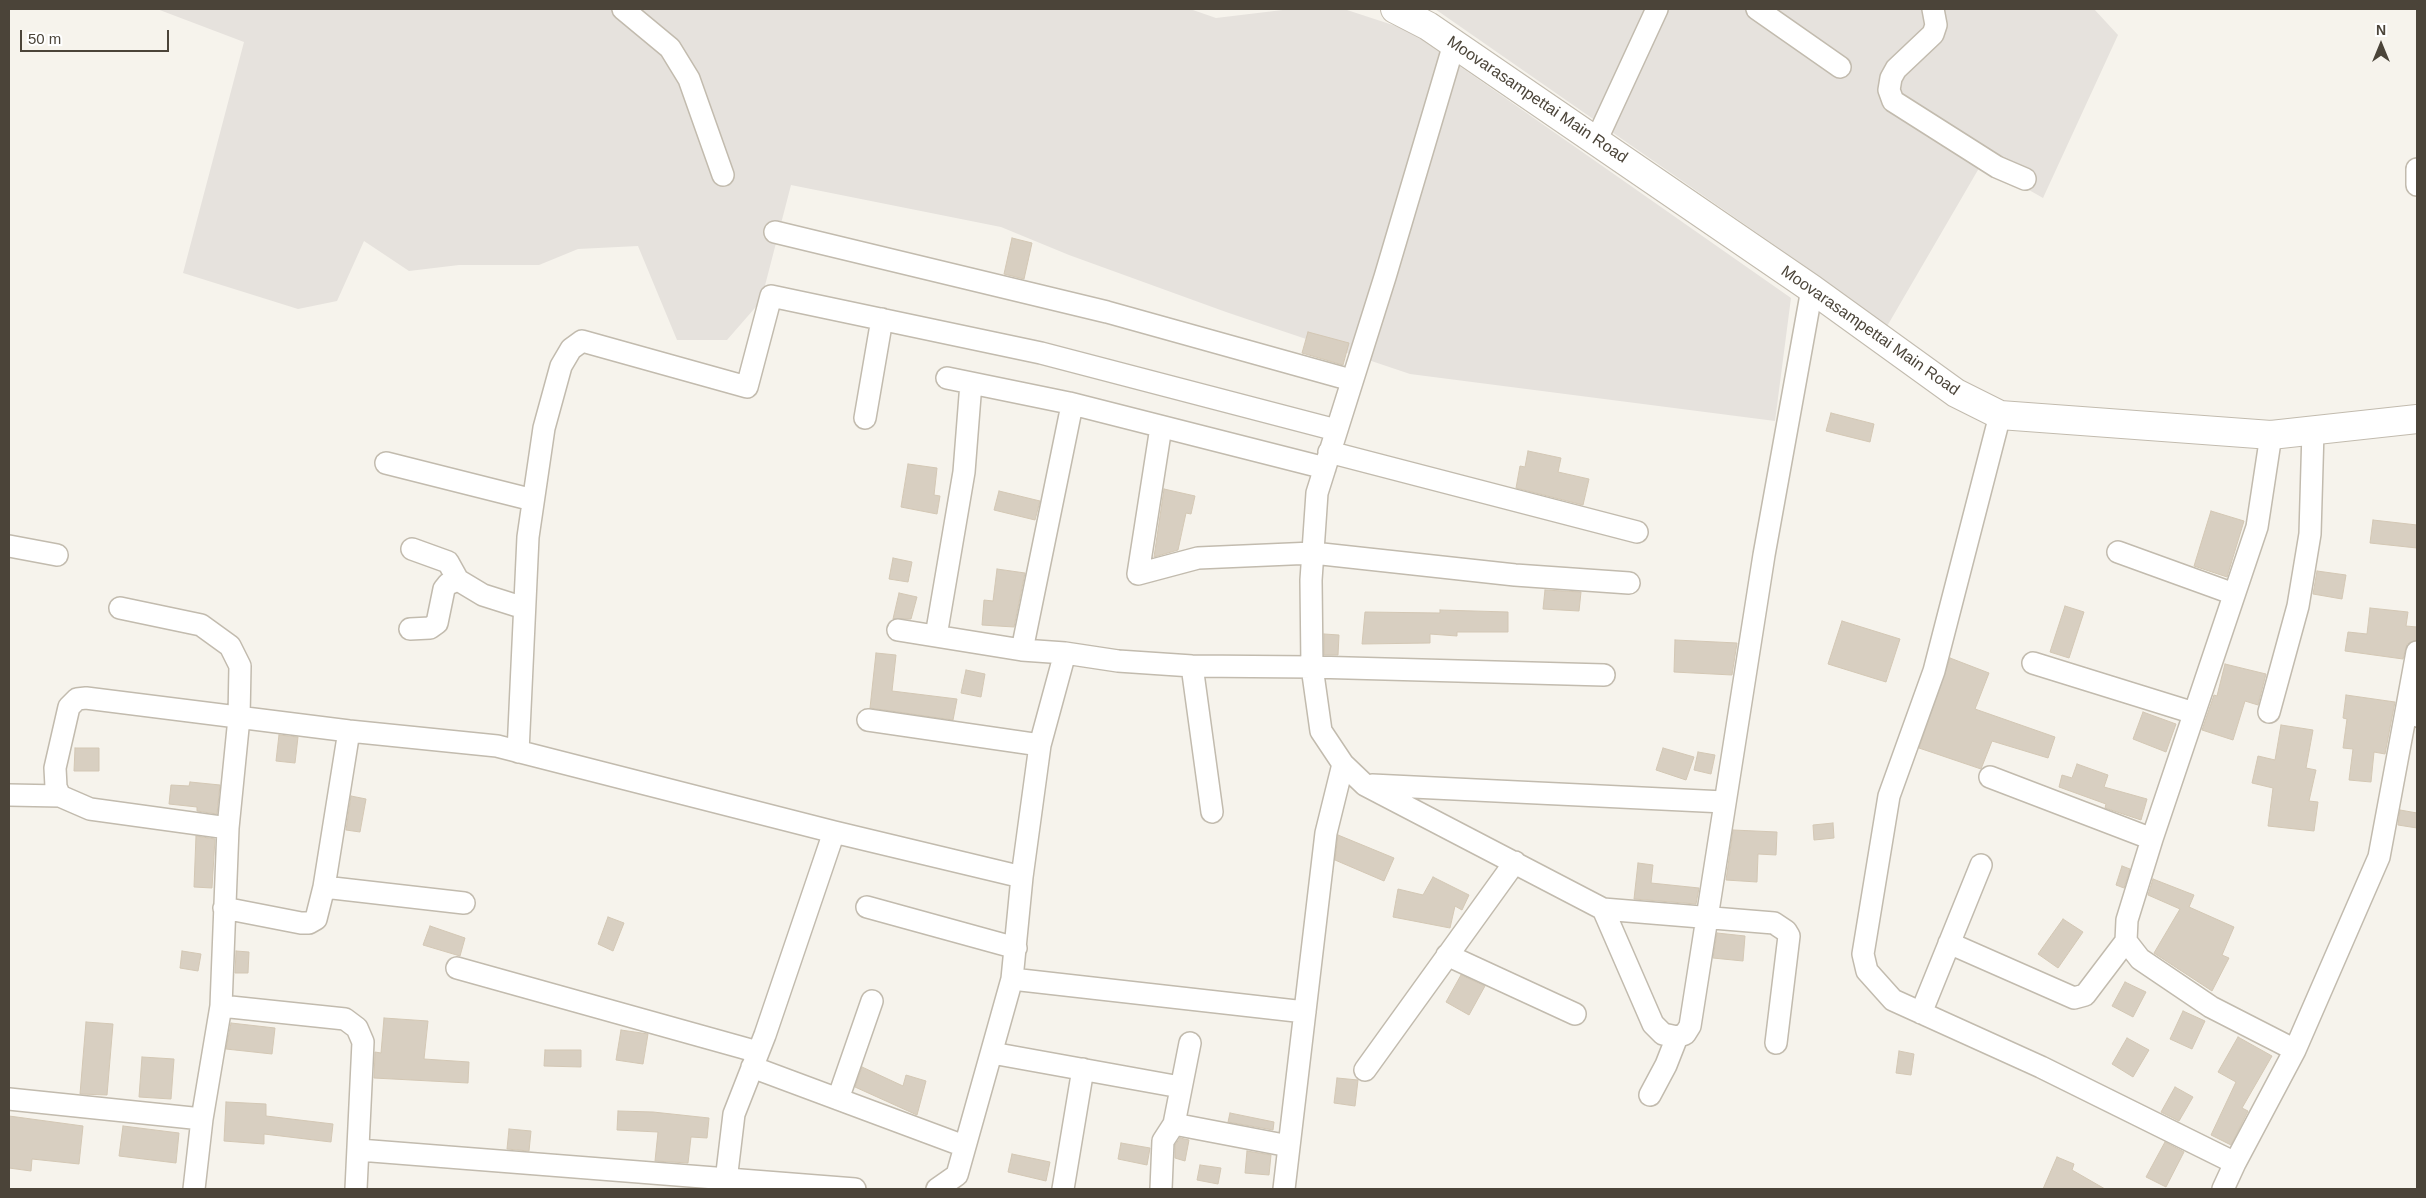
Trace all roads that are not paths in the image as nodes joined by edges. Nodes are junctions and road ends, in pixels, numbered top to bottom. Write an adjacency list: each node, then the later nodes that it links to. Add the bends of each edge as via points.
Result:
1 (623, 9): 10 (street, via 670,48 689,79)
2 (1395, 9): 6 (street, Moovarasampettai Main Road)
3 (1656, 9): 8 (street)
4 (1756, 9): 7 (street)
5 (1933, 9): 11 (street, via 1936,25 1933,34 1890,78 1889,90 1893,101 1997,167)
6 (1454, 44): 8 (street, Moovarasampettai Main Road); 17 (street)
7 (1840, 66)
8 (1596, 141): 14 (street, Moovarasampettai Main Road)
9 (2417, 169): 12 (street)
10 (723, 176)
11 (2026, 179)
12 (2417, 185)
13 (775, 232): 17 (street, via 1107,312)
14 (1812, 289): 20 (street, Moovarasampettai Main Road, via 1956,393); 64 (street)
15 (882, 319): 21 (street); 24 (street, via 1040,353); 29 (street, via 771,296 747,388 582,341 570,349 561,366 544,428)
16 (947, 378): 18 (street)
17 (1351, 380): 24 (street)
18 (971, 383): 19 (street); 43 (street, via 964,472)
19 (1072, 405): 23 (street); 44 (street)
20 (2000, 415): 26 (street, Moovarasampettai Main Road); 87 (street, via 1934,671 1889,796 1863,954 1867,971 1893,1000)
21 (865, 418)
22 (2417, 419): 25 (street, Moovarasampettai Main Road)
23 (1161, 427): 27 (street); 34 (street, via 1138,574 1198,558)
24 (1336, 430): 27 (street)
25 (2313, 431): 26 (street, Moovarasampettai Main Road); 51 (street, via 2310,534 2298,606)
26 (2271, 435): 38 (street, via 2257,527)
27 (1327, 460): 30 (street); 34 (street, via 1316,493)
28 (386, 464): 29 (street)
29 (533, 500): 40 (street)
30 (1637, 532)
31 (9, 546): 35 (street)
32 (412, 549): 36 (street, via 448,562)
33 (2118, 552): 38 (street)
34 (1313, 553): 37 (street, via 1515,575); 49 (street)
35 (57, 555)
36 (458, 580): 40 (street, via 483,595); 41 (street, via 444,589 436,624 430,628)
37 (1629, 583)
38 (2234, 594): 52 (street)
39 (120, 608): 54 (street, via 201,625 230,646 240,666)
40 (524, 608): 58 (street)
41 (410, 629)
42 (898, 630): 43 (street)
43 (936, 636): 44 (street)
44 (1022, 650): 46 (street)
45 (2417, 652): 53 (street)
46 (1065, 653): 48 (street, via 1118,661); 57 (street)
47 (2032, 663): 52 (street)
48 (1192, 666): 49 (street); 65 (street)
49 (1312, 667): 50 (street); 59 (street, via 1321,731)
50 (1604, 675)
51 (2269, 712)
52 (2194, 713): 68 (street)
53 (2412, 714): 92 (street, via 2379,856)
54 (239, 718): 56 (street); 63 (street, via 77,699 68,707 55,768); 66 (street)
55 (868, 720): 57 (street)
56 (349, 731): 58 (street, via 497,746); 72 (street)
57 (1040, 745): 71 (street)
58 (518, 752): 67 (street)
59 (1343, 764): 61 (street); 86 (street, via 1326,833)
60 (1990, 777): 68 (street)
61 (1365, 785): 64 (street); 69 (street)
62 (9, 795): 63 (street)
63 (60, 796): 66 (street, via 90,809)
64 (1724, 802): 77 (street)
65 (1212, 812)
66 (228, 828): 75 (street)
67 (834, 832): 71 (street); 94 (street)
68 (2152, 839): 78 (street, via 2127,920)
69 (1515, 862): 76 (street); 81 (street)
70 (1981, 865): 79 (street)
71 (1022, 877): 80 (street)
72 (324, 887): 73 (street); 75 (street, via 316,919 309,923)
73 (464, 903)
74 (867, 906): 80 (street)
75 (224, 908): 85 (street)
76 (1603, 908): 77 (street); 89 (street, via 1653,1024 1663,1034)
77 (1705, 918): 89 (street, via 1690,1026 1685,1034); 91 (street, via 1774,923 1786,931)
78 (2126, 941): 79 (street, via 2085,995 2074,998); 92 (street, via 2140,958 2211,1007)
79 (1949, 943): 87 (street)
80 (1016, 948): 83 (street)
81 (1447, 955): 88 (street); 96 (street)
82 (457, 968): 94 (street)
83 (1012, 979): 86 (street); 93 (street)
84 (872, 1001): 100 (street)
85 (221, 1006): 101 (street); 105 (street, via 344,1019 358,1028 363,1042)
86 (1305, 1012): 104 (street)
87 (1920, 1012): 106 (street)
88 (1575, 1014)
89 (1677, 1037): 98 (street)
90 (1190, 1043): 97 (street)
91 (1776, 1044)
92 (2295, 1050): 106 (street)
93 (992, 1053): 95 (street); 103 (street)
94 (755, 1060): 100 (street); 107 (street, via 734,1114)
95 (1084, 1070): 97 (street); 112 (street)
96 (1365, 1070)
97 (1180, 1087): 102 (street)
98 (1650, 1095)
99 (9, 1099): 101 (street)
100 (838, 1099): 103 (street)
101 (202, 1119): 108 (street)
102 (1174, 1124): 104 (street); 113 (street, via 1163,1141)
103 (964, 1146): 111 (street, via 957,1175)
104 (1289, 1146): 114 (street)
105 (359, 1150): 107 (street); 109 (street)
106 (2235, 1163): 115 (street)
107 (726, 1184): 110 (street)
108 (194, 1189)
109 (356, 1189)
110 (855, 1189)
111 (937, 1189)
112 (1063, 1189)
113 (1160, 1189)
114 (1284, 1189)
115 (2223, 1189)

